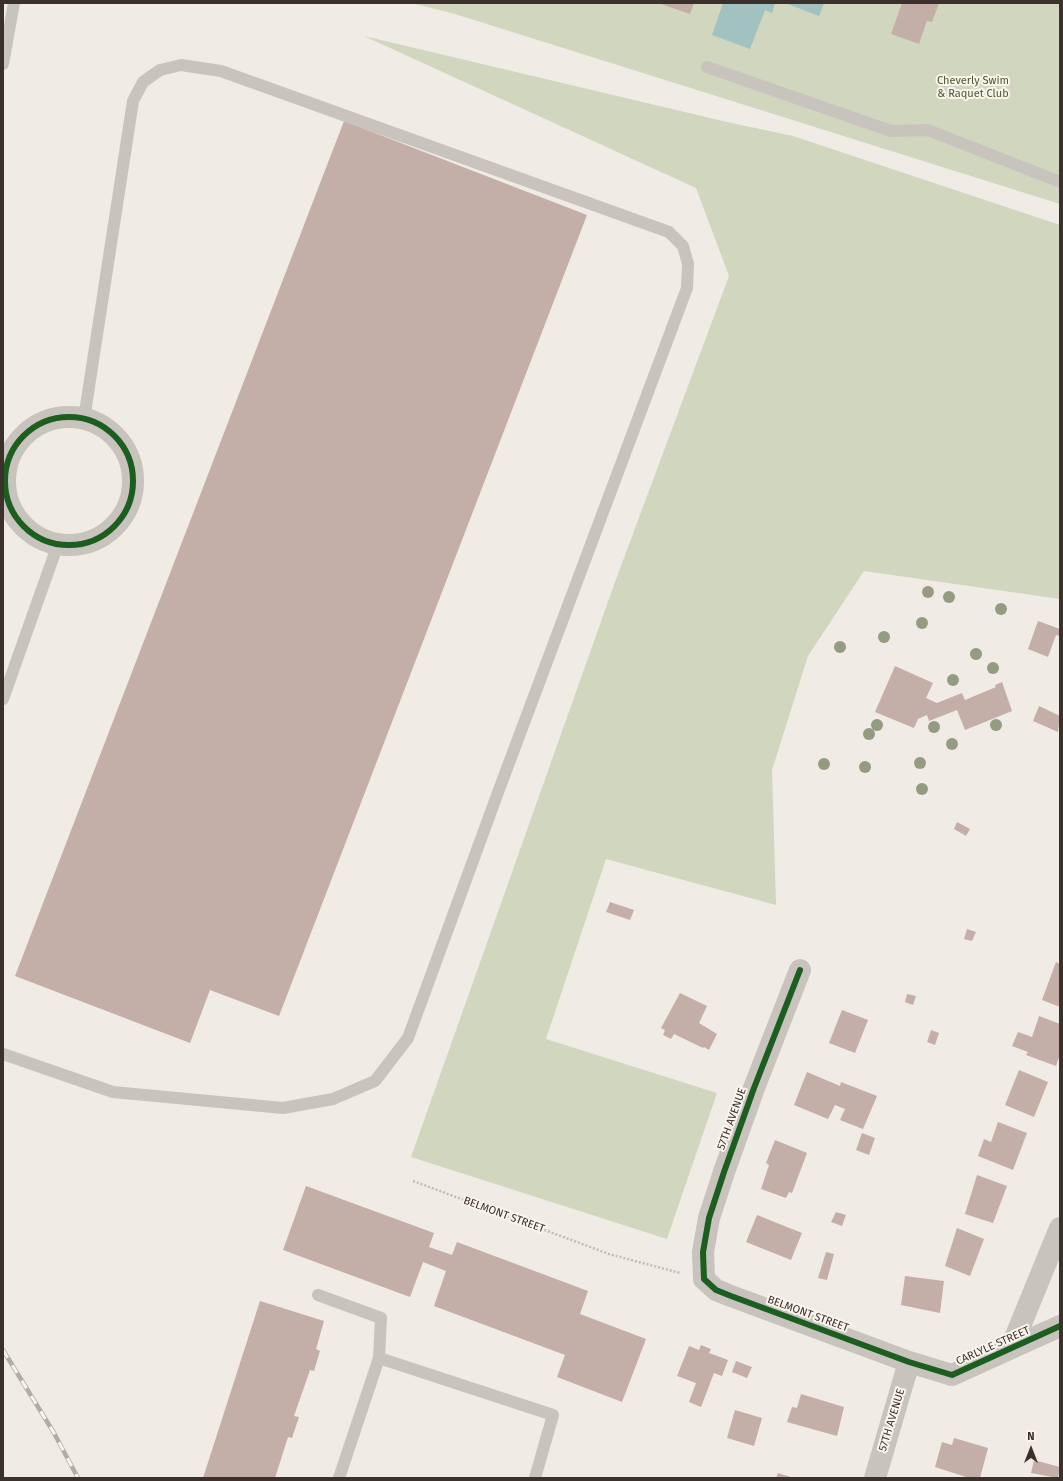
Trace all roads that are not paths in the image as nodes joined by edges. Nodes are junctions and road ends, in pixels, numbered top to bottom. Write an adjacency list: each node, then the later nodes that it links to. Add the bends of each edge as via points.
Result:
1 (14, 3): 2 (lane)
2 (3, 64)
3 (707, 67): 4 (lane, via 891,131 928,130)
4 (1060, 182)
5 (84, 419): 6 (street, via 66,417 44,422 22,437); 7 (street, via 101,426 115,437 125,451 132,472 132,491 126,511 114,527 102,536 87,543); 10 (lane, via 133,100 144,82 160,70 181,65 221,71 669,232 683,246 688,264 687,288 408,1038 375,1081 332,1099 284,1108 114,1092)
6 (6, 457): 7 (street, via 6,497 14,516 37,537)
7 (58, 544): 8 (lane)
8 (3, 699)
9 (800, 970): 12 (street, 57TH AVENUE, via 754,1088 711,1212 703,1252)
10 (3, 1054)
11 (1060, 1228): 15 (street)
12 (704, 1279): 17 (street, BELMONT STREET, via 716,1290)
13 (318, 1294): 16 (lane, via 381,1318)
14 (1060, 1326): 15 (street, CARLYLE STREET)
15 (1011, 1348): 17 (street, CARLYLE STREET, via 952,1375)
16 (379, 1358): 18 (lane); 19 (lane, via 553,1415)
17 (909, 1362): 20 (street, 57TH AVENUE)
18 (339, 1478)
19 (535, 1478)
20 (875, 1478)

